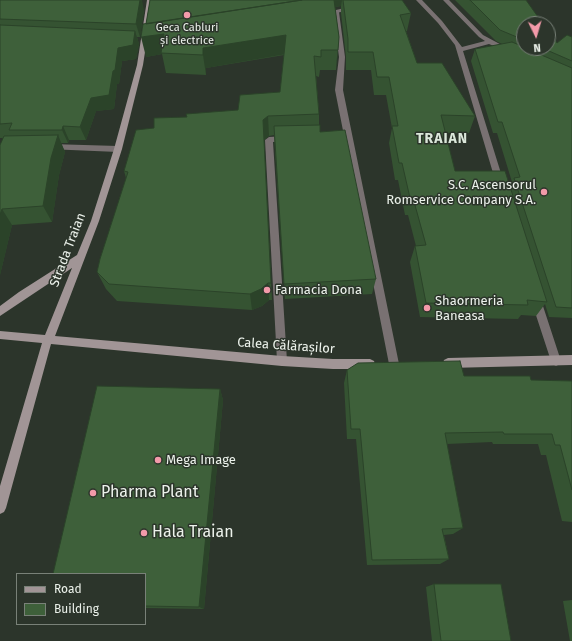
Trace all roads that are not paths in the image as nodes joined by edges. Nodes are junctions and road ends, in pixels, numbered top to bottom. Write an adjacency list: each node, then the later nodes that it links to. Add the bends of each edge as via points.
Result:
1 (150, 0): 12 (street, Strada Traian, via 135,89)
2 (419, 0): 8 (street, via 456,40)
3 (446, 0): 7 (street)
4 (359, 7): 5 (street)
5 (336, 12): 6 (street); 21 (street, Calea Călărașilor, via 342,57 339,90 343,137 390,364)
6 (315, 15)
7 (490, 42): 8 (street); 9 (street)
8 (460, 50): 13 (street)
9 (516, 54)
10 (292, 139): 21 (street, via 270,140)
11 (44, 147): 12 (street)
12 (118, 149): 14 (street, Strada Traian, via 107,188)
13 (504, 194)
14 (81, 257): 16 (street); 18 (street, Strada Traian)
15 (534, 293): 19 (street)
16 (0, 312)
17 (0, 335): 18 (street, Calea Călărașilor)
18 (49, 339): 21 (street, Calea Călărașilor); 23 (street, Strada Traian)
19 (556, 360): 20 (street); 22 (street)
20 (572, 360)
21 (282, 361)
22 (440, 363)
23 (0, 508)

